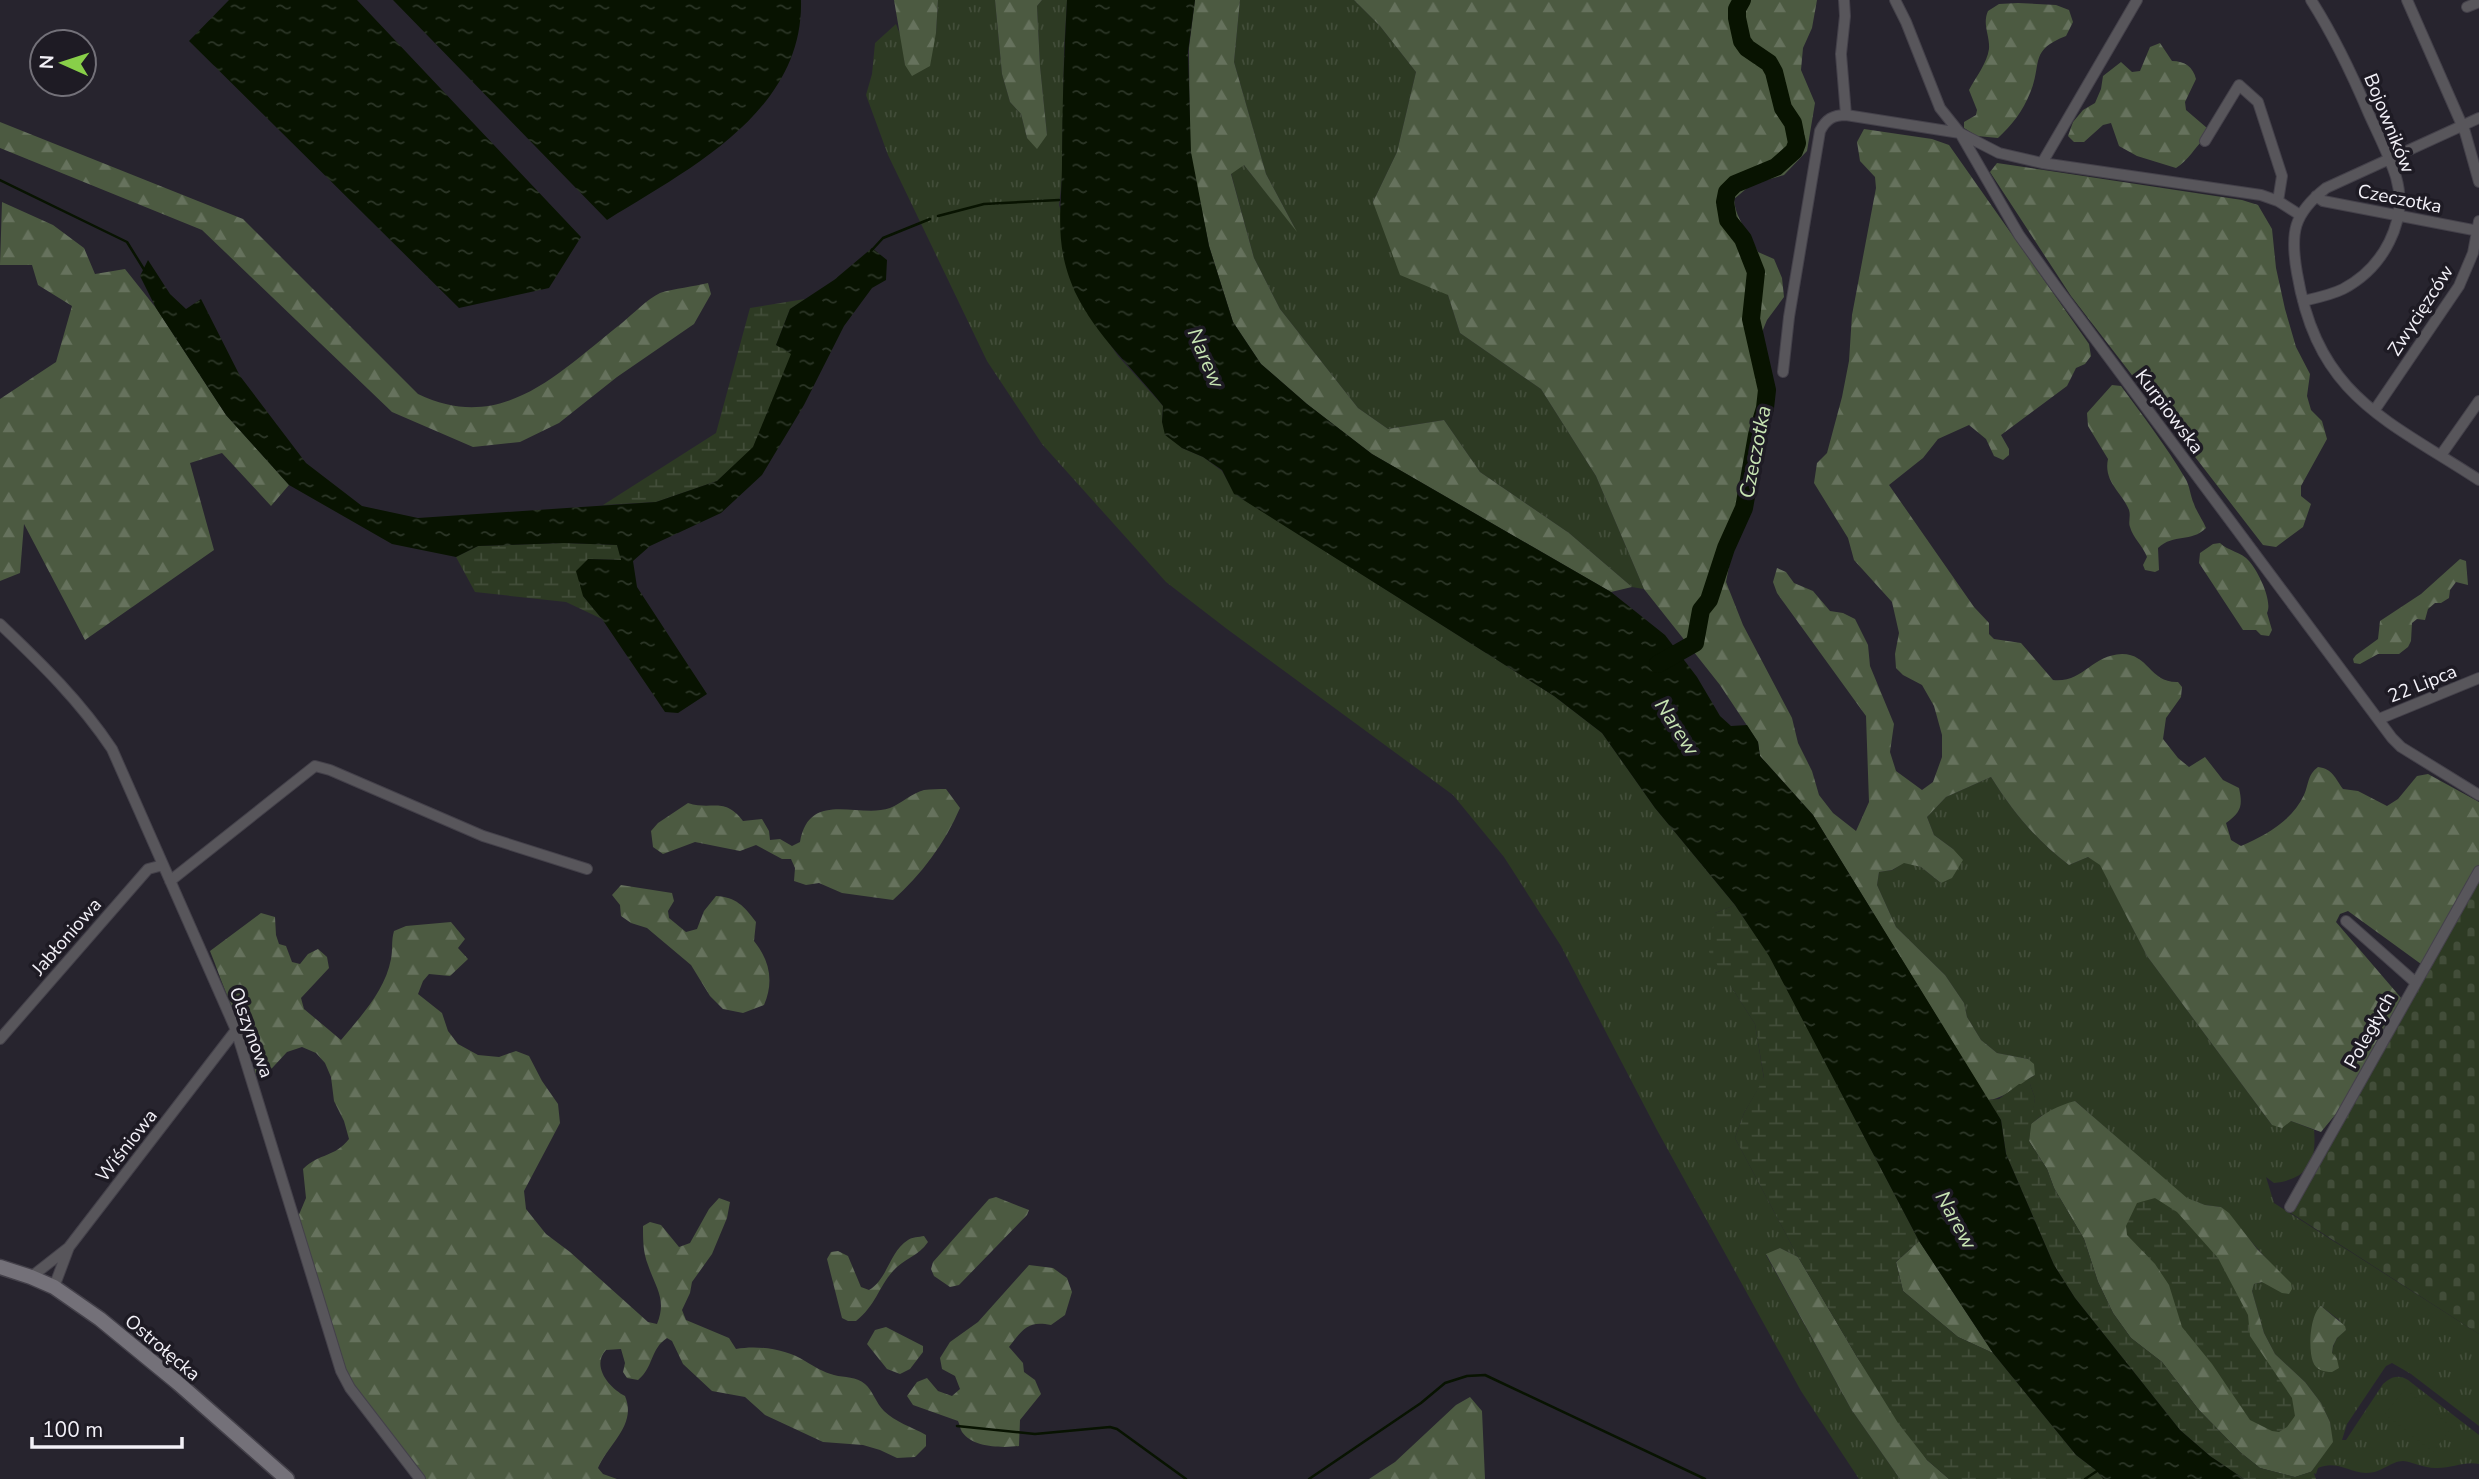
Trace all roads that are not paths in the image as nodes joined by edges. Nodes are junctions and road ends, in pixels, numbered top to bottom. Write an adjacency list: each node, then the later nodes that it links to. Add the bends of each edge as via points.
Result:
1 (1844, 0): 8 (street, via 1841,54)
2 (1895, 0): 11 (street, Kurpiowska, via 1940,108)
3 (2137, 0): 14 (street)
4 (2311, 0): 13 (street, Bojowników, via 2340,51)
5 (2407, 0): 10 (street)
6 (2479, 2): 7 (street)
7 (2467, 7)
8 (1846, 115): 11 (street); 22 (street, via 1834,115 1820,131)
9 (2479, 118): 10 (street)
10 (2462, 125): 13 (street); 15 (street)
11 (1960, 133): 14 (street, via 1999,153); 29 (street, Kurpiowska, via 2019,235)
12 (2205, 141): 17 (street, via 2239,85 2259,102 2282,176)
13 (2389, 159): 16 (street, via 2334,183); 19 (street, Bojowników, via 2398,188)
14 (2042, 163): 17 (street)
15 (2479, 182)
16 (2316, 197): 18 (street); 19 (street, Czeczotka)
17 (2278, 201): 18 (street)
18 (2300, 215): 21 (street, via 2293,242)
19 (2398, 215): 20 (street, Czeczotka); 21 (street, Bojowników, via 2389,244 2367,273 2344,288)
20 (2479, 228): 24 (street, Zwycięzców, via 2459,286)
21 (2303, 301): 24 (street, via 2327,361)
22 (1783, 372)
23 (2479, 401): 25 (street)
24 (2374, 411): 25 (street)
25 (2441, 456): 26 (street)
26 (2479, 480)
27 (0, 624): 31 (street, Olszynowa, via 92,718 112,749)
28 (2479, 678): 29 (street, 22 Lipca)
29 (2379, 719): 30 (street, Kurpiowska, via 2401,747)
30 (2479, 795)
31 (163, 865): 34 (street, Olszynowa); 38 (street, Jabłoniowa, via 148,869)
32 (587, 869): 34 (street, via 483,836 314,766)
33 (2479, 871): 36 (street, Poległych)
34 (170, 881): 37 (street, Olszynowa)
35 (2346, 921): 36 (street)
36 (2416, 983): 39 (street, Poległych)
37 (236, 1030): 40 (street, Wiśniowa); 45 (street, Olszynowa, via 341,1371)
38 (0, 1039)
39 (2290, 1207)
40 (69, 1247): 42 (street); 43 (street, Wiśniowa)
41 (0, 1267): 42 (street, Ostrołęcka)
42 (31, 1277): 43 (street, Ostrołęcka)
43 (54, 1287): 44 (street, Ostrołęcka, via 178,1383)
44 (287, 1479)
45 (420, 1479)

